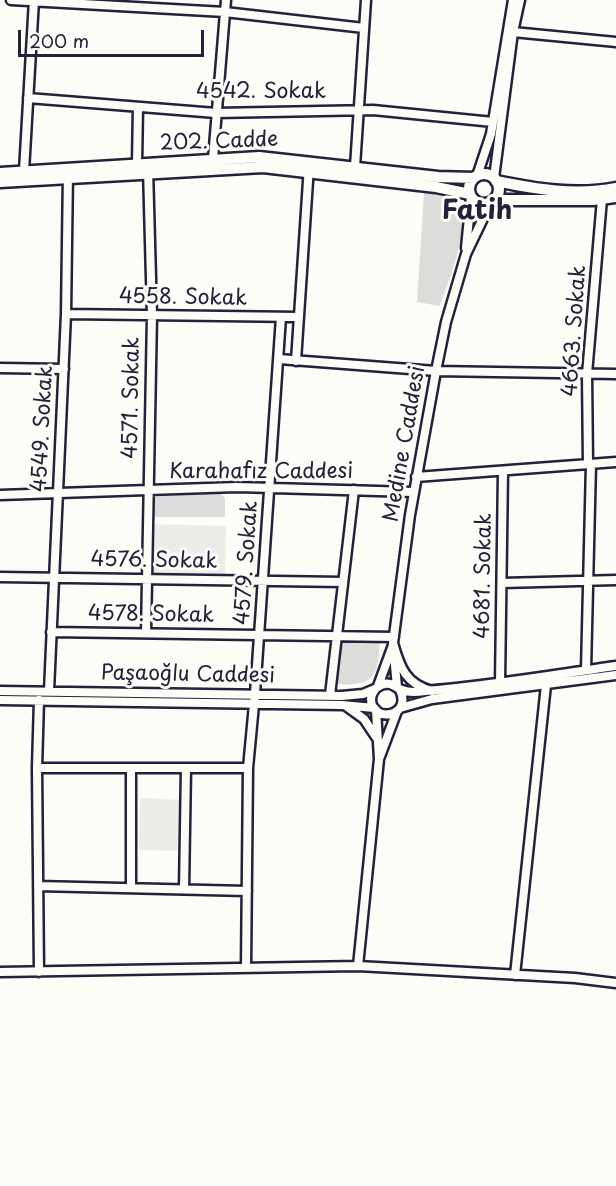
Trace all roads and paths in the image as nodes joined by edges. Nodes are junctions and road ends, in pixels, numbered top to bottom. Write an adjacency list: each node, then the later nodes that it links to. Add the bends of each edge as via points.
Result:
1 (11, 0): 6 (street)
2 (226, 0): 8 (street)
3 (366, 0): 9 (street)
4 (513, 0): 16 (street)
5 (520, 0): 10 (street)
6 (34, 1): 7 (street); 12 (street)
7 (103, 3): 8 (street)
8 (225, 12): 9 (street); 15 (street)
9 (364, 28): 14 (street)
10 (513, 32): 11 (street); 25 (street)
11 (616, 42)
12 (28, 98): 13 (street, 4542. Sokak); 21 (street)
13 (138, 107): 15 (street, 4542. Sokak); 18 (street, 4571. Sokak)
14 (359, 109): 15 (street, 4542. Sokak); 16 (street, 4542. Sokak); 20 (street)
15 (216, 113): 17 (street)
16 (493, 122): 24 (street, via 490,141)
17 (213, 159): 18 (main road, 202. Cadde); 19 (main road, 202. Cadde, via 260,157)
18 (144, 167): 19 (main road, 202. Cadde); 23 (main road, 202. Cadde); 34 (street, 4571. Sokak)
19 (309, 167): 20 (main road, 202. Cadde); 28 (main road, 202. Cadde); 36 (street)
20 (355, 167): 24 (main road, 202. Cadde)
21 (24, 171): 22 (main road, 202. Cadde); 23 (main road, 202. Cadde)
22 (0, 173)
23 (68, 173): 26 (main road, 202. Cadde); 33 (street, 4549. Sokak)
24 (475, 177): 25 (main road, via 484,174); 28 (main road, via 469,187)
25 (495, 180): 27 (main road, via 565,191); 31 (main road, via 498,192)
26 (0, 182)
27 (616, 188)
28 (470, 196): 31 (main road, via 479,204); 32 (street, Medine Caddesi)
29 (616, 197): 30 (main road)
30 (602, 200): 31 (main road); 42 (street, 4663. Sokak)
31 (493, 201): 32 (street, Medine Caddesi)
32 (466, 254): 41 (street, Medine Caddesi)
33 (66, 314): 34 (street, 4558. Sokak); 40 (street, 4549. Sokak)
34 (152, 315): 35 (street, 4558. Sokak); 50 (street, 4571. Sokak)
35 (281, 317): 36 (street, 4558. Sokak); 37 (street, 4579. Sokak)
36 (299, 317): 38 (street)
37 (279, 359): 38 (street); 48 (street, 4579. Sokak)
38 (296, 360): 41 (street)
39 (0, 368): 40 (street)
40 (64, 369): 53 (street, 4549. Sokak)
41 (436, 371): 42 (street); 47 (street, Medine Caddesi)
42 (587, 374): 43 (street); 45 (street, 4663. Sokak)
43 (616, 374)
44 (616, 462): 45 (street)
45 (590, 464): 46 (street); 59 (street, 4663. Sokak)
46 (503, 471): 47 (street); 61 (street, 4681. Sokak)
47 (416, 477): 51 (street, Medine Caddesi)
48 (270, 488): 49 (street, Karahafız Caddesi); 50 (street, Karahafız Caddesi); 58 (street, 4579. Sokak)
49 (354, 490): 51 (street, Karahafız Caddesi); 60 (street)
50 (148, 491): 53 (street, Karahafız Caddesi); 56 (street, 4571. Sokak)
51 (413, 492): 66 (street, Medine Caddesi)
52 (0, 495): 53 (street, Karahafız Caddesi)
53 (57, 495): 55 (street, 4549. Sokak)
54 (0, 577): 55 (street, 4576. Sokak)
55 (54, 578): 56 (street, 4576. Sokak); 62 (street, 4549. Sokak)
56 (147, 579): 58 (street, 4576. Sokak); 63 (street, 4571. Sokak)
57 (616, 580): 59 (street)
58 (263, 581): 60 (street, 4576. Sokak); 64 (street, 4579. Sokak)
59 (588, 581): 61 (street); 68 (street, 4663. Sokak)
60 (343, 582): 65 (street)
61 (502, 583): 70 (street, 4681. Sokak)
62 (51, 632): 63 (street, 4578. Sokak); 75 (street, 4549. Sokak)
63 (146, 633): 64 (street, 4578. Sokak)
64 (260, 635): 65 (street, 4578. Sokak); 78 (street, 4579. Sokak)
65 (337, 636): 66 (street, 4578. Sokak); 77 (street)
66 (394, 640): 72 (street, Medine Caddesi); 73 (street, Medine Caddesi); 76 (street, via 399,662 410,680)
67 (616, 666): 68 (street)
68 (586, 670): 70 (street)
69 (616, 675): 71 (street)
70 (500, 683): 76 (street)
71 (546, 685): 83 (street, via 432,699); 98 (street)
72 (377, 687): 73 (street, via 386,683); 77 (street, Paşaoğlu Caddesi, via 356,695); 82 (street, via 371,700)
73 (399, 689): 76 (street); 83 (street, via 403,700)
74 (0, 691): 75 (street, Paşaoğlu Caddesi)
75 (49, 691): 78 (street, Paşaoğlu Caddesi)
76 (432, 691)
77 (330, 695): 78 (street, Paşaoğlu Caddesi)
78 (255, 699): 80 (street, Paşaoğlu Caddesi); 81 (street, Paşaoğlu Caddesi); 89 (street, 4579. Sokak)
79 (0, 700): 80 (street, Paşaoğlu Caddesi)
80 (39, 700): 86 (street)
81 (342, 705): 82 (street, Paşaoğlu Caddesi); 84 (street, via 364,719)
82 (375, 709): 83 (street, via 384,715); 84 (street)
83 (399, 710): 85 (street)
84 (378, 743): 85 (street)
85 (379, 759): 94 (street)
86 (37, 768): 87 (street); 90 (street)
87 (131, 768): 88 (street); 91 (street)
88 (186, 768): 89 (street); 92 (street)
89 (248, 768): 93 (street, 4579. Sokak)
90 (38, 886): 91 (street); 97 (street)
91 (131, 888): 92 (street)
92 (184, 889): 93 (street)
93 (247, 891): 95 (street, 4579. Sokak)
94 (358, 966): 95 (street); 98 (street)
95 (246, 968): 97 (street)
96 (0, 972): 97 (street)
97 (39, 972)
98 (515, 975): 99 (street)
99 (616, 982)

